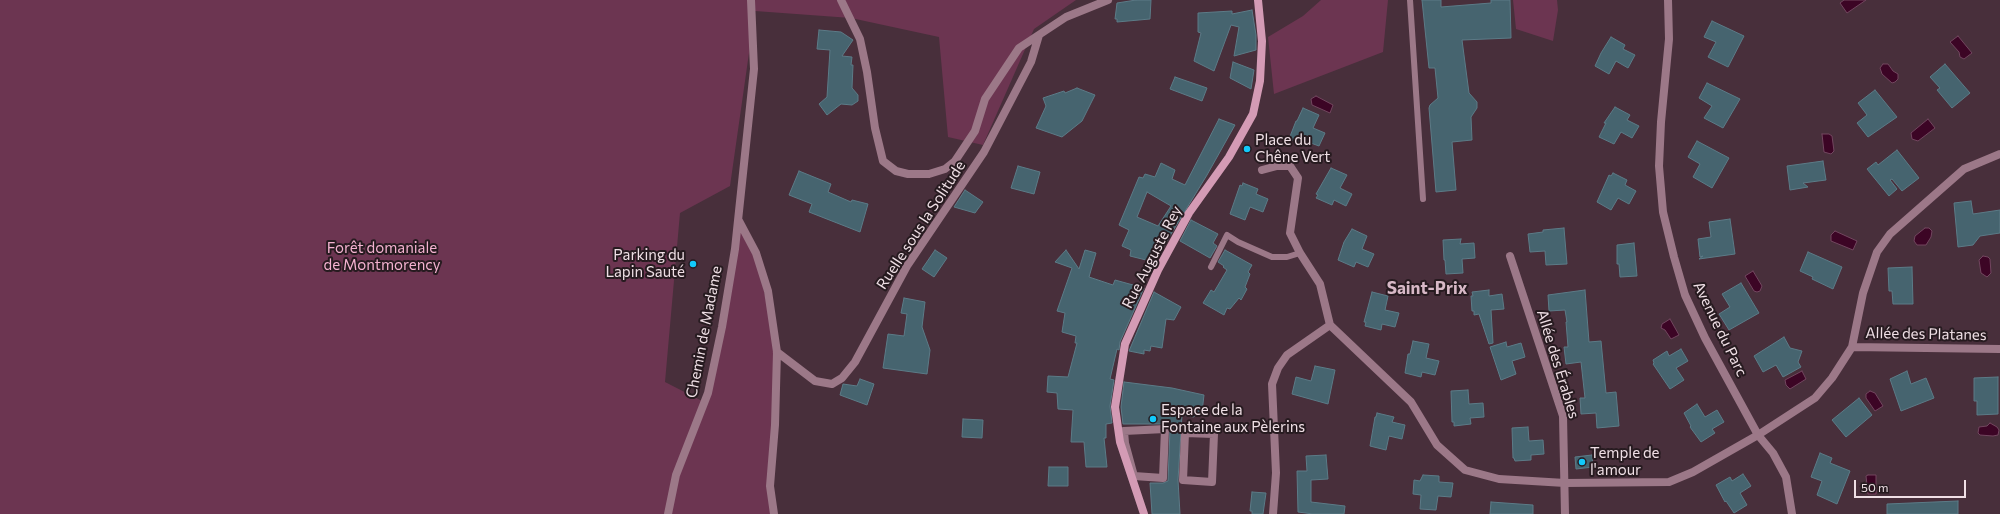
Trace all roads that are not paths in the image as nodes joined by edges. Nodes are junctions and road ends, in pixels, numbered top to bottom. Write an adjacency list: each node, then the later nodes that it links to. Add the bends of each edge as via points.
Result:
1 (751, 0): 11 (street, Chemin de Madame, via 754,69)
2 (841, 0): 7 (street, via 860,39 883,161 896,171 908,174 929,174 955,161 975,132 989,92 1019,48)
3 (1108, 0): 7 (street, via 1066,17)
4 (1258, 0): 25 (street, Rue Auguste Rey, via 1262,41 1260,81 1253,114 1229,157 1186,219 1158,270 1125,344 1115,407 1120,442)
5 (1410, 0): 10 (lane)
6 (1668, 0): 19 (street, Avenue du Parc, via 1669,39 1660,122 1659,166 1663,212 1685,295 1705,338)
7 (1039, 35): 18 (street, Ruelle sous la Solitude, via 1031,62 984,152 908,266 855,362 842,378 832,384 815,381)
8 (2000, 154): 16 (street, via 1964,169 1890,234 1876,252 1863,294)
9 (1262, 170): 12 (street, via 1290,166 1298,178 1290,233)
10 (1423, 200)
11 (739, 221): 18 (street, via 756,253 768,291); 23 (street, Chemin de Madame, via 722,327 708,393 676,475)
12 (1300, 253): 14 (lane, via 1287,257 1272,257 1227,235); 15 (street, via 1320,284)
13 (1510, 256): 22 (street, Allée des Érables, via 1563,416)
14 (1211, 267)
15 (1330, 325): 22 (street, via 1411,402 1437,445 1465,470 1499,479); 26 (street, via 1287,354 1272,384 1276,473)
16 (1852, 347): 17 (street, Allée des Platanes); 19 (street, via 1832,378 1814,398)
17 (2000, 349)
18 (777, 352): 24 (street, via 770,486)
19 (1758, 435): 22 (street, via 1693,472 1669,482); 28 (street, Avenue du Parc, via 1773,453 1786,478)
20 (1164, 478): 20 (street, via 1165,430 1124,431 1134,476)
21 (1183, 480): 21 (street, via 1212,482 1214,434 1185,433)
22 (1565, 483): 27 (street, Allée des Érables)
23 (668, 514)
24 (774, 514)
25 (1144, 514)
26 (1273, 514)
27 (1565, 514)
28 (1792, 514)

